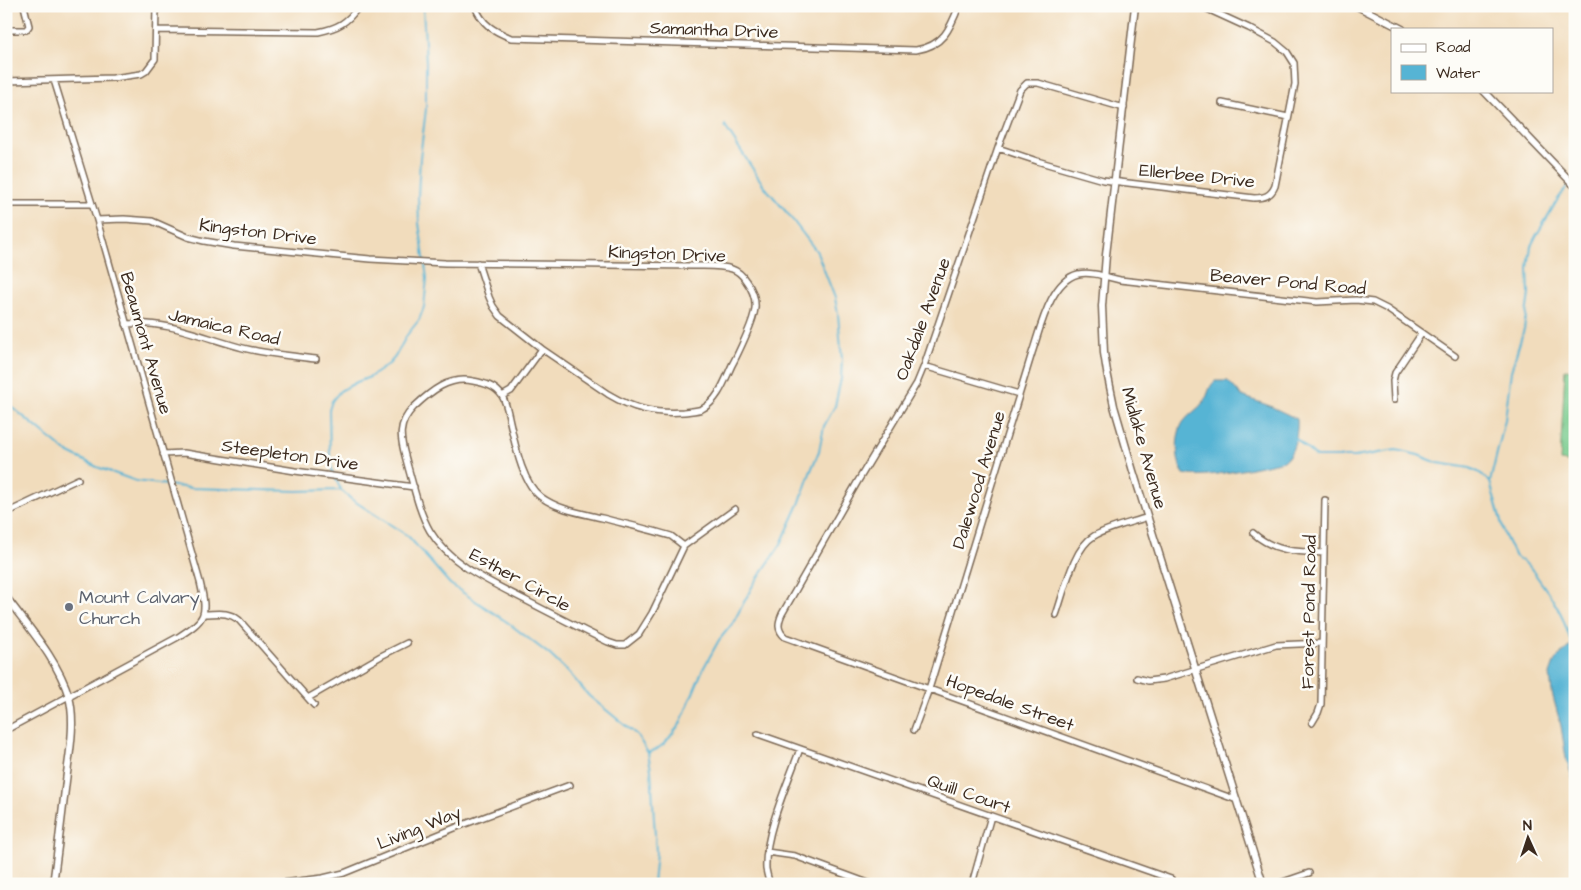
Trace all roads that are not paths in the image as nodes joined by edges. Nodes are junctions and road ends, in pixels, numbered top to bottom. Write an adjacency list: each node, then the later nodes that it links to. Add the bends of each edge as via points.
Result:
1 (24, 6): 10 (street, via 29,26 26,30)
2 (156, 6): 11 (street)
3 (359, 6): 11 (street, via 347,22 332,30 318,32)
4 (475, 6): 5 (street, Samantha Drive, via 482,20 494,31 511,38 916,50 926,48 944,36)
5 (959, 6)
6 (1135, 6): 16 (street, Midlake Avenue)
7 (1202, 6): 17 (street, Ellerbee Drive, via 1275,42 1290,56 1296,84)
8 (1357, 6): 9 (street)
9 (1400, 28)
10 (6, 30)
11 (156, 30): 12 (street, via 154,59 141,74)
12 (54, 80): 13 (street); 22 (street, Beaumont Avenue)
13 (6, 81)
14 (1485, 92): 20 (street)
15 (1222, 103): 17 (street)
16 (1124, 108): 18 (street, Oakdale Avenue, via 1038,83 1027,83 1016,96); 19 (street, Midlake Avenue)
17 (1288, 117): 19 (street, Ellerbee Drive, via 1275,186 1269,195 1254,198)
18 (998, 148): 19 (street); 31 (street, Oakdale Avenue)
19 (1115, 182): 25 (street, Midlake Avenue)
20 (1575, 186)
21 (6, 204): 22 (street)
22 (92, 204): 23 (street, Beaumont Avenue)
23 (97, 220): 24 (street, Kingston Drive, via 152,221 188,237 234,246 370,259); 26 (street, Beaumont Avenue)
24 (478, 263): 28 (street, Kingston Drive, via 493,306 504,319); 28 (street, Kingston Drive, via 721,267 732,269 744,278 756,304 736,358 712,400 697,410 666,412 634,407 608,394)
25 (1104, 277): 27 (street, Beaver Pond Road, via 1317,302 1363,300 1387,309); 32 (street, Dalewood Avenue, via 1079,274 1061,285 1049,305); 41 (street, Midlake Avenue, via 1102,325 1107,372)
26 (126, 324): 30 (street, Jamaica Road, via 173,327 243,348); 35 (street, Beaumont Avenue)
27 (1422, 333): 29 (street, Beaver Pond Road); 34 (street, via 1394,373)
28 (542, 349): 33 (street, via 511,391)
29 (1455, 356)
30 (316, 359)
31 (924, 366): 32 (street); 48 (street, Oakdale Avenue, via 782,614)
32 (1020, 394): 53 (street, Dalewood Avenue)
33 (502, 396): 37 (street, Esther Circle, via 488,385 457,380 443,384 414,408 403,421 401,433); 43 (street, via 522,466 530,485 540,496 571,511 671,536)
34 (1394, 400)
35 (163, 454): 37 (street, Steepleton Drive, via 184,453); 46 (street, Beaumont Avenue, via 200,582)
36 (78, 479): 40 (street)
37 (414, 487): 43 (street, Esther Circle, via 430,531 456,560 480,577 617,645 625,645 639,634)
38 (1324, 500): 44 (street, Forest Pond Road)
39 (736, 509): 43 (street, Esther Circle)
40 (6, 513)
41 (1148, 517): 47 (street, via 1094,536 1082,547); 51 (street, Midlake Avenue)
42 (1253, 533): 44 (street, via 1287,551)
43 (684, 546)
44 (1324, 553): 50 (street, Forest Pond Road)
45 (6, 597): 54 (street, via 48,655)
46 (204, 614): 54 (street, via 197,625 178,637); 55 (street, via 221,612 239,620)
47 (1056, 615)
48 (778, 627): 53 (street, Hopedale Street, via 785,637)
49 (407, 643): 55 (street)
50 (1322, 643): 51 (street, via 1276,645); 57 (street, Forest Pond Road, via 1320,704)
51 (1196, 669): 52 (street, via 1155,681); 63 (street, Midlake Avenue)
52 (1137, 678)
53 (929, 689): 59 (street, Dalewood Avenue); 63 (street, Hopedale Street)
54 (69, 696): 58 (street); 68 (street, via 71,738)
55 (308, 698): 56 (street)
56 (314, 705)
57 (1312, 723)
58 (6, 730)
59 (914, 730)
60 (758, 734): 61 (street, Quill Court)
61 (800, 749): 64 (street, Quill Court); 65 (street)
62 (570, 786): 69 (street, Living Way, via 344,873)
63 (1237, 800): 73 (street, Midlake Avenue)
64 (992, 816): 67 (street, Quill Court); 72 (street)
65 (767, 852): 70 (street, via 766,869); 71 (street, via 795,856)
66 (1309, 873): 74 (street)
67 (1171, 879)
68 (53, 884)
69 (276, 884)
70 (770, 884)
71 (870, 884)
72 (972, 884)
73 (1263, 884)
74 (1277, 884)

